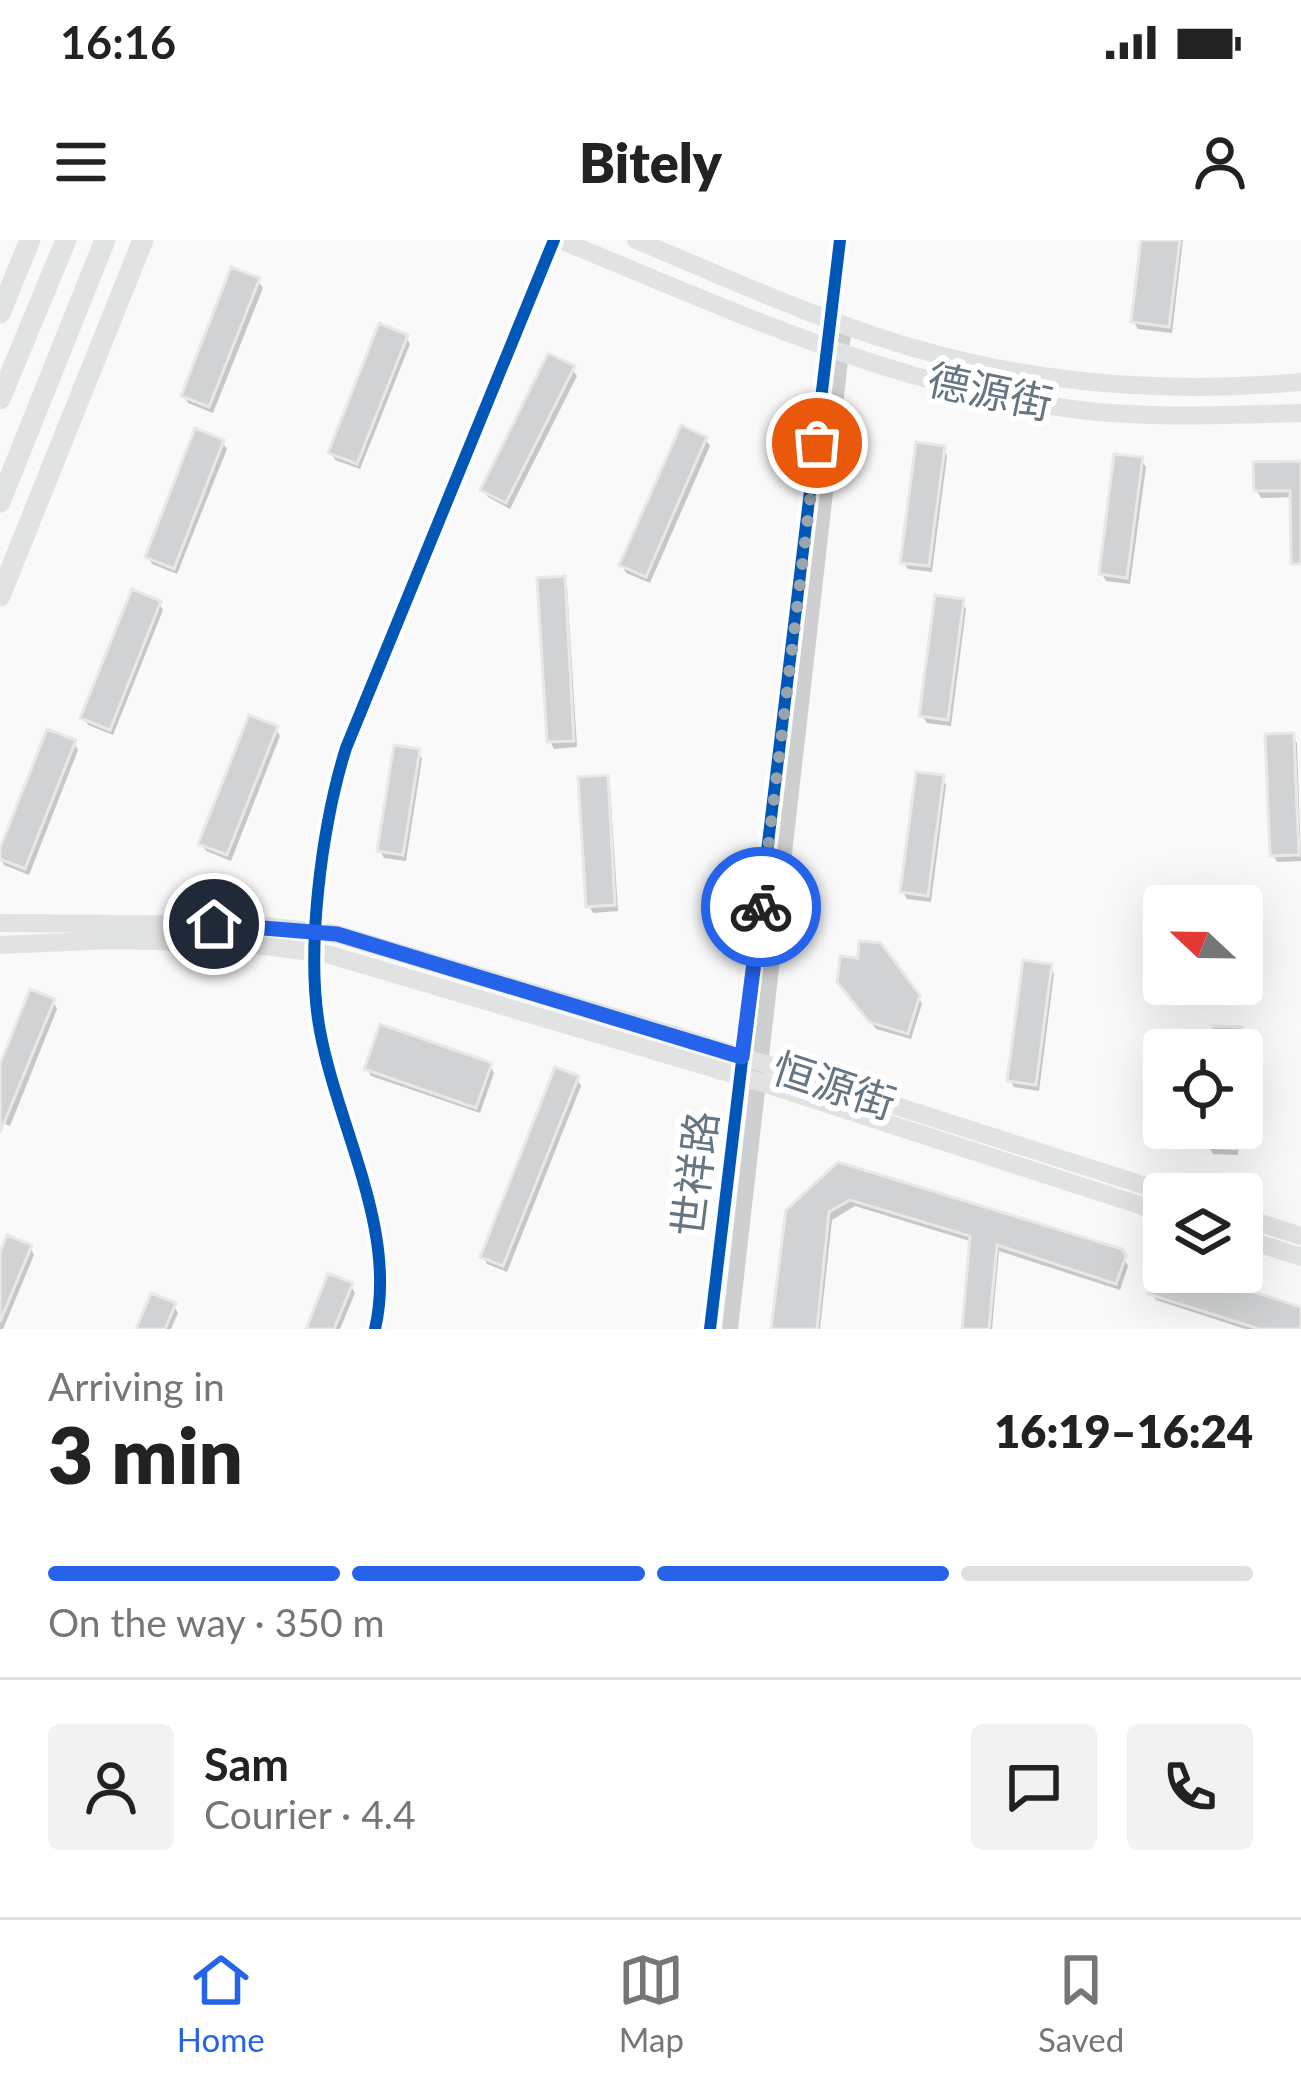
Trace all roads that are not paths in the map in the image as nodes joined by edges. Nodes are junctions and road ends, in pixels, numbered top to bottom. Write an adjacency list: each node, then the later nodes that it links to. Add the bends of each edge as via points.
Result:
1 (30, 240): 8 (main road)
2 (66, 240): 12 (main road)
3 (106, 240): 14 (main road)
4 (143, 240): 15 (main road)
5 (557, 240): 10 (main road, 德源街); 17 (street, via 346,748 321,856)
6 (636, 240): 9 (main road, 德源街)
7 (840, 240): 9 (street, 世祥路)
8 (0, 313)
9 (837, 323): 10 (street, 世祥路); 11 (main road, 德源街, via 1051,378 1160,387)
10 (834, 351): 13 (main road, 德源街, via 1073,410); 20 (street, 世祥路)
11 (1301, 382)
12 (0, 399)
13 (1301, 413)
14 (0, 502)
15 (0, 596)
16 (0, 923): 17 (main road, 恒源街)
17 (318, 932): 19 (street); 20 (main road, 恒源街, via 449,966)
18 (0, 945): 19 (main road, 恒源街, via 113,940)
19 (317, 953): 20 (main road, 恒源街); 27 (street, via 319,1027 379,1252)
20 (751, 1069): 21 (main road, 恒源街); 22 (main road, 恒源街); 28 (street, 世祥路); 29 (street, 世祥路)
21 (1143, 1186)
22 (1143, 1206)
23 (1263, 1224): 24 (main road)
24 (1301, 1236)
25 (1263, 1245): 26 (main road)
26 (1301, 1257)
27 (375, 1329)
28 (710, 1329)
29 (730, 1329)

